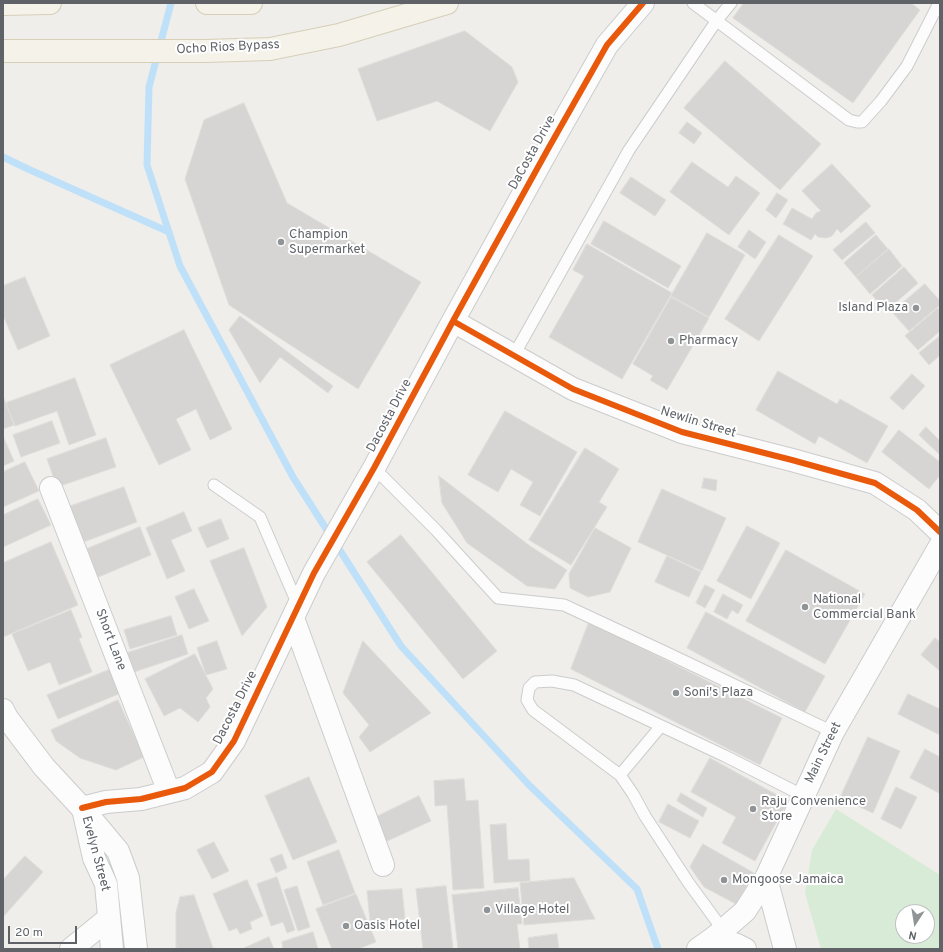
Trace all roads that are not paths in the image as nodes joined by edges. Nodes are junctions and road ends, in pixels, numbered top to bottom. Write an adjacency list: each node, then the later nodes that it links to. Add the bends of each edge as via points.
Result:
1 (50, 3): 10 (main road)
2 (207, 3): 3 (main road)
3 (212, 3): 4 (main road)
4 (251, 3)
5 (447, 3): 12 (main road, Ocho Rios Bypass, via 339,35 270,49)
6 (643, 3): 13 (street, DaCosta Drive, via 606,45)
7 (693, 3): 11 (lane)
8 (731, 3): 11 (lane)
9 (939, 3): 11 (lane, via 907,66 862,122 849,120)
10 (3, 4)
11 (716, 20): 14 (lane, via 629,150)
12 (3, 51)
13 (453, 321): 14 (street, Newlin Street); 15 (street, Dacosta Drive)
14 (514, 356): 18 (street, Newlin Street, via 573,389 682,432 875,483 917,510)
15 (374, 468): 20 (street, Dacosta Drive, via 314,573); 23 (lane, via 436,530 498,598 564,605)
16 (214, 485): 20 (lane, via 260,517)
17 (51, 488): 25 (street, Short Lane)
18 (940, 532)
19 (940, 546): 23 (street, Main Street)
20 (296, 612): 25 (street, Dacosta Drive, via 234,741 212,772 185,788); 28 (street)
21 (3, 710): 27 (street, Evelyn Street, via 44,767)
22 (661, 726): 24 (lane); 24 (lane, via 574,685 552,681 535,682 529,688 527,700 533,710); 26 (lane)
23 (833, 732): 26 (street, Main Street)
24 (620, 775): 31 (lane, via 688,882)
25 (170, 792): 27 (street, Dacosta Drive)
26 (804, 796): 29 (street, Main Street)
27 (82, 808): 30 (street, Evelyn Street, via 94,858 106,884); 34 (street, Evelyn Street, via 118,851 128,878)
28 (383, 865)
29 (766, 878): 31 (street, Main Street, via 745,911); 36 (street)
30 (109, 918): 32 (street); 33 (street, Evelyn Street)
31 (712, 939): 35 (street)
32 (71, 949)
33 (112, 949)
34 (136, 949)
35 (745, 949)
36 (785, 949)

